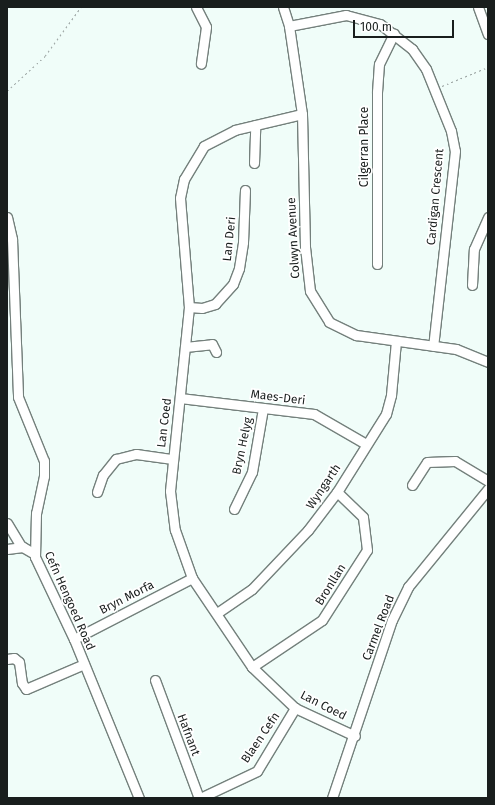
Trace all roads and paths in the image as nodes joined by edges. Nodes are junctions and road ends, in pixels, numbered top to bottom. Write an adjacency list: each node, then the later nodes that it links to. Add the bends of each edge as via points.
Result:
1 (82, 7): 12 (path, via 45,56)
2 (196, 7): 9 (street, via 206,27)
3 (283, 7): 6 (street, Colwyn Avenue)
4 (482, 10): 8 (street)
5 (346, 11): 6 (street, Cardigan Crescent); 7 (street, Cardigan Crescent, via 380,24)
6 (289, 26): 13 (street, Colwyn Avenue)
7 (394, 33): 11 (street, Cardigan Crescent, via 412,49 426,69); 19 (street, Cilgerran Place, via 379,64)
8 (488, 34)
9 (201, 64)
10 (488, 67): 11 (path)
11 (434, 89): 23 (street, Cardigan Crescent, via 451,131 455,151)
12 (7, 91)
13 (302, 114): 14 (street, Lan Coed); 22 (street, Colwyn Avenue, via 305,247 310,291 329,322 356,335)
14 (255, 125): 15 (street); 21 (street, Lan Coed, via 234,130 204,146 184,179 180,198)
15 (254, 163)
16 (245, 190): 21 (street, Lan Deri, via 243,242 239,268 232,284 215,304 202,308)
17 (488, 217): 20 (street, via 474,249)
18 (7, 218): 40 (street, Cefn Hengoed Road, via 12,239 18,397 44,461 44,476 36,512)
19 (377, 264)
20 (472, 285)
21 (190, 307): 24 (street, Lan Coed)
22 (396, 341): 23 (street, Colwyn Avenue); 29 (street, Wyngarth, via 390,403 386,414)
23 (433, 346): 26 (street, Colwyn Avenue, via 456,349)
24 (186, 347): 25 (street, via 212,344); 27 (street, Lan Coed)
25 (216, 352)
26 (488, 362)
27 (180, 398): 28 (street, Maes-Deri); 30 (street, Lan Coed)
28 (263, 408): 29 (street, Maes-Deri, via 314,414); 36 (street, Bryn Helyg, via 252,472)
29 (366, 444): 35 (street, Wyngarth)
30 (173, 460): 34 (street, via 136,454 116,459 103,475); 41 (street, Lan Coed, via 170,491 174,530)
31 (488, 481): 32 (street, via 454,461 427,462)
32 (412, 485)
33 (488, 489): 49 (street, Carmel Road, via 408,587 392,620)
34 (97, 492)
35 (337, 492): 42 (street, Wyngarth, via 308,530 252,589); 46 (street, Bronllan, via 363,517 367,550 322,620)
36 (234, 509)
37 (7, 523): 38 (street)
38 (23, 547): 39 (street); 40 (street)
39 (7, 549)
40 (35, 554): 43 (street, Cefn Hengoed Road)
41 (192, 578): 42 (street, Lan Coed); 43 (street, Bryn Morfa)
42 (217, 613): 46 (street, Lan Coed)
43 (74, 640): 45 (street, Cefn Hengoed Road)
44 (7, 659): 45 (street, via 14,658 19,662 22,683 26,689)
45 (84, 664): 50 (street, Cefn Hengoed Road)
46 (252, 667): 48 (street, Lan Coed)
47 (155, 680): 51 (street, Hafnant)
48 (296, 708): 49 (street, Lan Coed); 51 (street, Blaen Cefn, via 257,771)
49 (354, 736): 52 (street, Carmel Road)
50 (139, 798)
51 (200, 798)
52 (332, 798)

